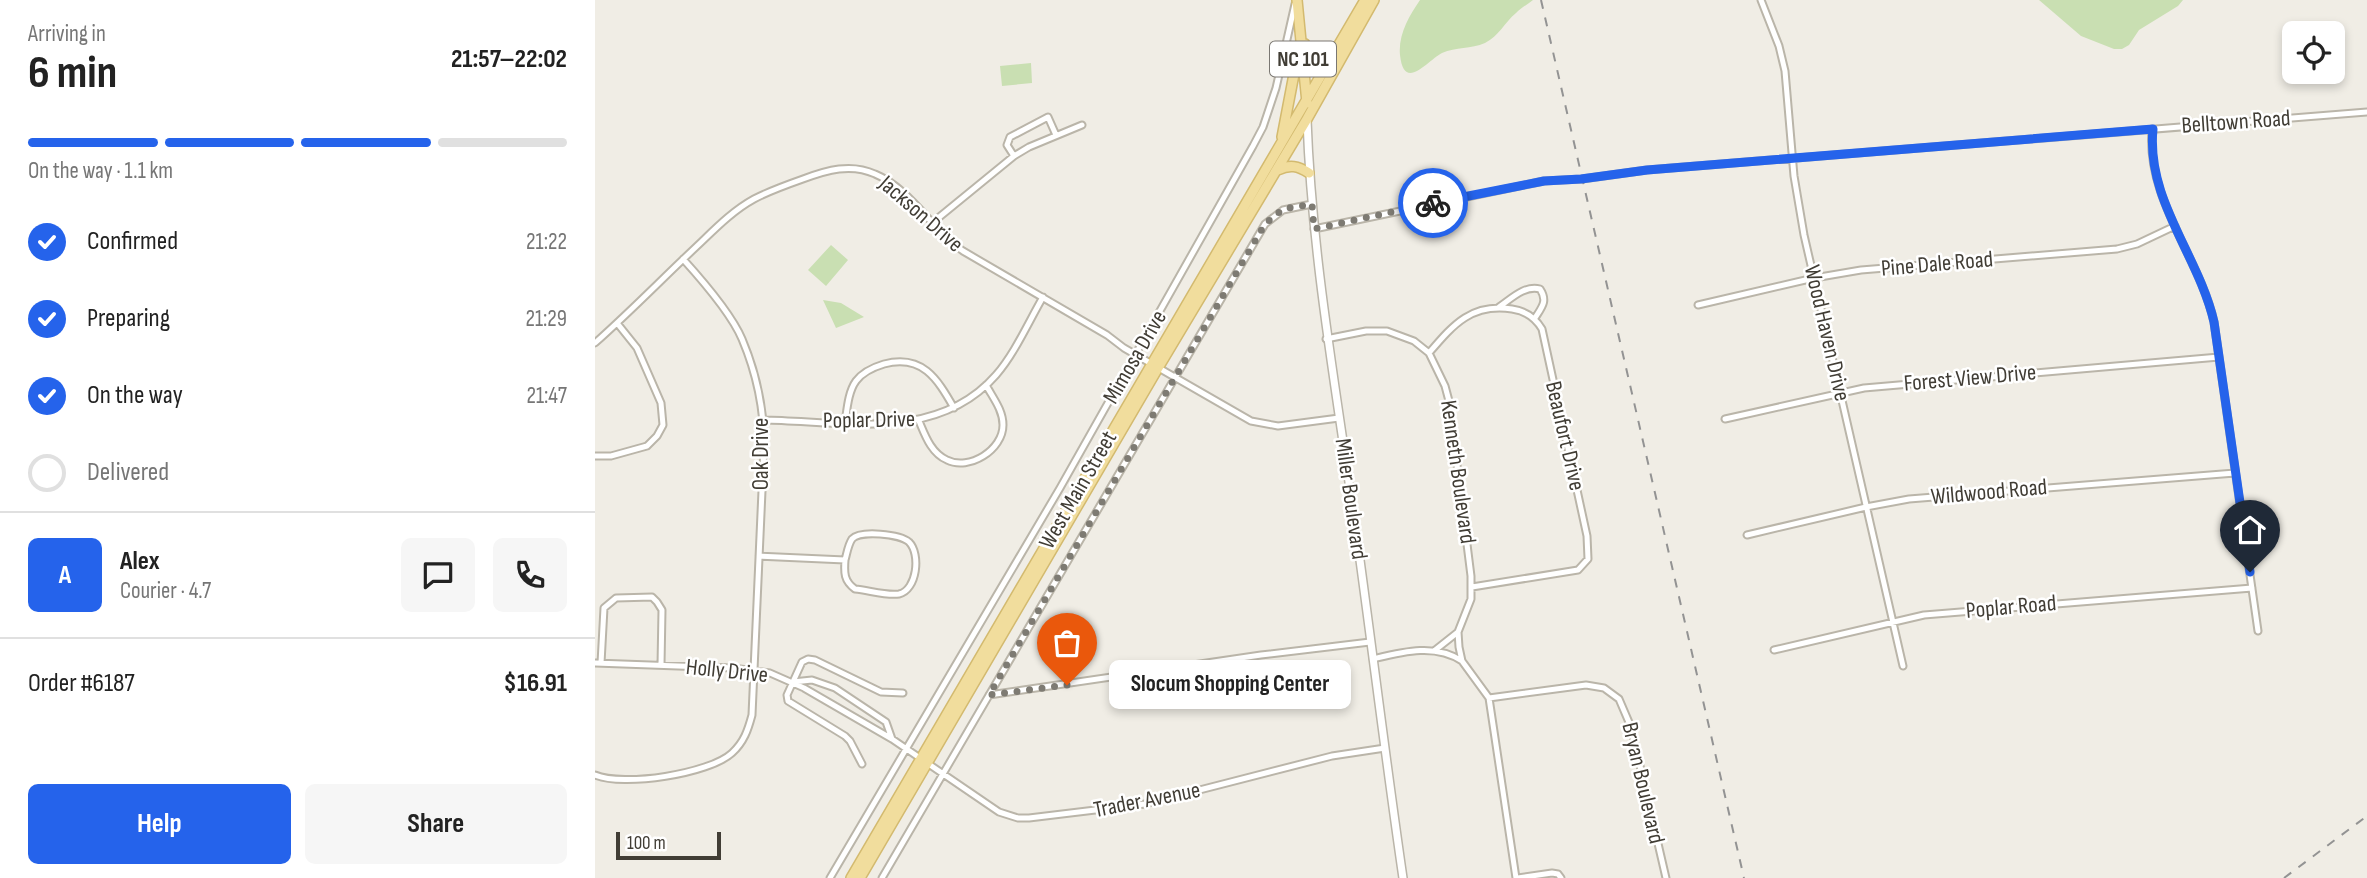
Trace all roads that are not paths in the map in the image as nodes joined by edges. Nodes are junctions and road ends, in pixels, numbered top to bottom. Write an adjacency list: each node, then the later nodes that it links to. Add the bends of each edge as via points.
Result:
1 (1296, 0): 5 (main road, NC 101); 32 (street, Mimosa Drive, via 1262,127)
2 (1365, 0): 6 (main road, West Main Street)
3 (1374, 0): 9 (main road, West Main Street)
4 (1761, 0): 15 (street, Wood Haven Drive, via 1785,71)
5 (1301, 36): 6 (main road, via 1316,58 1324,59); 7 (main road, NC 101); 13 (main road)
6 (1336, 51): 7 (main road, West Main Street)
7 (1307, 102): 9 (main road, NC 101); 13 (main road, West Main Street)
8 (2367, 112): 11 (street, Belltown Road)
9 (1307, 119): 16 (main road, West Main Street); 17 (street, Miller Boulevard)
10 (1082, 125): 12 (street)
11 (2153, 129): 15 (street, Belltown Road); 20 (street, via 2157,182)
12 (1056, 135): 14 (street); 14 (street, via 1048,117 1010,137 1007,145)
13 (1280, 145): 34 (main road, West Main Street)
14 (1014, 156): 19 (street)
15 (1793, 158): 21 (street, Belltown Road, via 1544,181); 23 (street, Wood Haven Drive)
16 (1277, 171): 17 (main road, via 1295,166); 34 (main road, West Main Street)
17 (1309, 173): 18 (street, Miller Boulevard)
18 (1312, 204): 21 (street, Miller Boulevard); 35 (street, via 1283,209 1265,224)
19 (932, 223): 22 (street, Jackson Drive, via 887,180 857,168 836,169 753,199); 24 (street, Jackson Drive, via 963,251)
20 (2175, 226): 23 (street, Pine Dale Road, via 2137,244 2106,250); 33 (street, via 2209,302)
21 (1314, 229): 29 (street, Miller Boulevard)
22 (683, 259): 28 (street, Jackson Drive); 41 (street, Oak Drive, via 741,338)
23 (1814, 278): 25 (street, Pine Dale Road); 37 (street, Wood Haven Drive)
24 (1043, 298): 32 (street, Jackson Drive); 36 (street, Poplar Drive, via 1010,356)
25 (1698, 305)
26 (1499, 307): 27 (street); 27 (street, via 1526,289 1540,289 1545,301); 31 (street, via 1467,315)
27 (1535, 318): 50 (street, Beaufort Drive, via 1542,329 1588,559 1571,573)
28 (617, 323): 30 (street, Jackson Drive); 44 (street, via 637,348 661,403 663,425 647,446)
29 (1326, 339): 31 (street, via 1387,331 1414,341); 39 (street, Miller Boulevard)
30 (595, 342)
31 (1429, 353): 50 (street, Kenneth Boulevard, via 1449,401)
32 (1135, 354): 34 (street, Jackson Drive); 69 (street, Mimosa Drive)
33 (2219, 357): 37 (street, Forest View Drive); 45 (street)
34 (1155, 366): 35 (street, Jackson Drive); 71 (main road, West Main Street)
35 (1175, 379): 39 (street, Jackson Drive, via 1259,423 1293,425); 66 (street)
36 (986, 385): 38 (street, Poplar Drive); 42 (street, via 1003,424 1001,438 984,456 960,463 946,460 929,444)
37 (1840, 393): 40 (street, Forest View Drive); 46 (street, Wood Haven Drive)
38 (954, 408): 42 (street, Poplar Drive); 43 (street, via 926,370 914,362 898,361 880,365 856,382)
39 (1339, 418): 55 (street, Miller Boulevard)
40 (1725, 419)
41 (762, 420): 43 (street, Poplar Drive); 48 (street, Oak Drive)
42 (919, 421): 43 (street, Poplar Drive)
43 (845, 423)
44 (595, 456)
45 (2235, 473): 46 (street, Wildwood Road, via 1909,499); 51 (street)
46 (1866, 507): 47 (street, Wildwood Road); 52 (street, Wood Haven Drive)
47 (1747, 535)
48 (759, 556): 49 (street); 63 (street, Oak Drive)
49 (845, 560): 49 (street, via 846,581 855,589 895,594 908,588 916,557 912,546 898,536 860,534 853,538)
50 (1472, 587): 54 (street, Kenneth Boulevard)
51 (2252, 588): 52 (street, Poplar Road, via 1945,613); 53 (street)
52 (1893, 622): 56 (street, Poplar Road); 62 (street, Wood Haven Drive)
53 (2258, 631)
54 (1458, 632): 57 (street); 59 (street, Kenneth Boulevard)
55 (1370, 642): 58 (street, Miller Boulevard); 66 (street)
56 (1774, 650)
57 (1434, 651): 58 (street); 59 (street)
58 (1373, 659): 70 (street, Miller Boulevard)
59 (1462, 661): 67 (street, Kenneth Boulevard)
60 (598, 663): 61 (street, Holly Drive); 61 (street, via 604,608 616,598 652,597 662,610)
61 (661, 665): 63 (street, Holly Drive)
62 (1903, 666)
63 (754, 670): 64 (street, Holly Drive); 74 (street, Oak Drive, via 748,730 731,754 702,769 629,780)
64 (793, 682): 65 (street, via 808,659 881,692); 68 (street, Holly Drive); 68 (street, via 812,680 835,688 886,722); 72 (street, via 787,695 791,704 851,741)
65 (903, 693)
66 (989, 695): 73 (street)
67 (1489, 698): 80 (street, Kenneth Boulevard); 82 (street, Bryan Boulevard, via 1586,685 1612,692 1631,727)
68 (892, 739): 69 (street, Holly Drive)
69 (906, 748): 71 (street, Holly Drive); 75 (street, Mimosa Drive)
70 (1385, 748): 73 (street, Trader Avenue, via 1145,804 1029,818 999,812); 79 (street, Miller Boulevard)
71 (925, 760): 73 (street, Trader Avenue); 76 (main road, West Main Street); 77 (main road, West Main Street)
72 (862, 764)
73 (944, 772): 78 (street)
74 (595, 775)
75 (830, 878)
76 (851, 878)
77 (860, 878)
78 (882, 878)
79 (1403, 878)
80 (1517, 878): 81 (street, via 1552,873)
81 (1561, 878)
82 (1666, 878)

